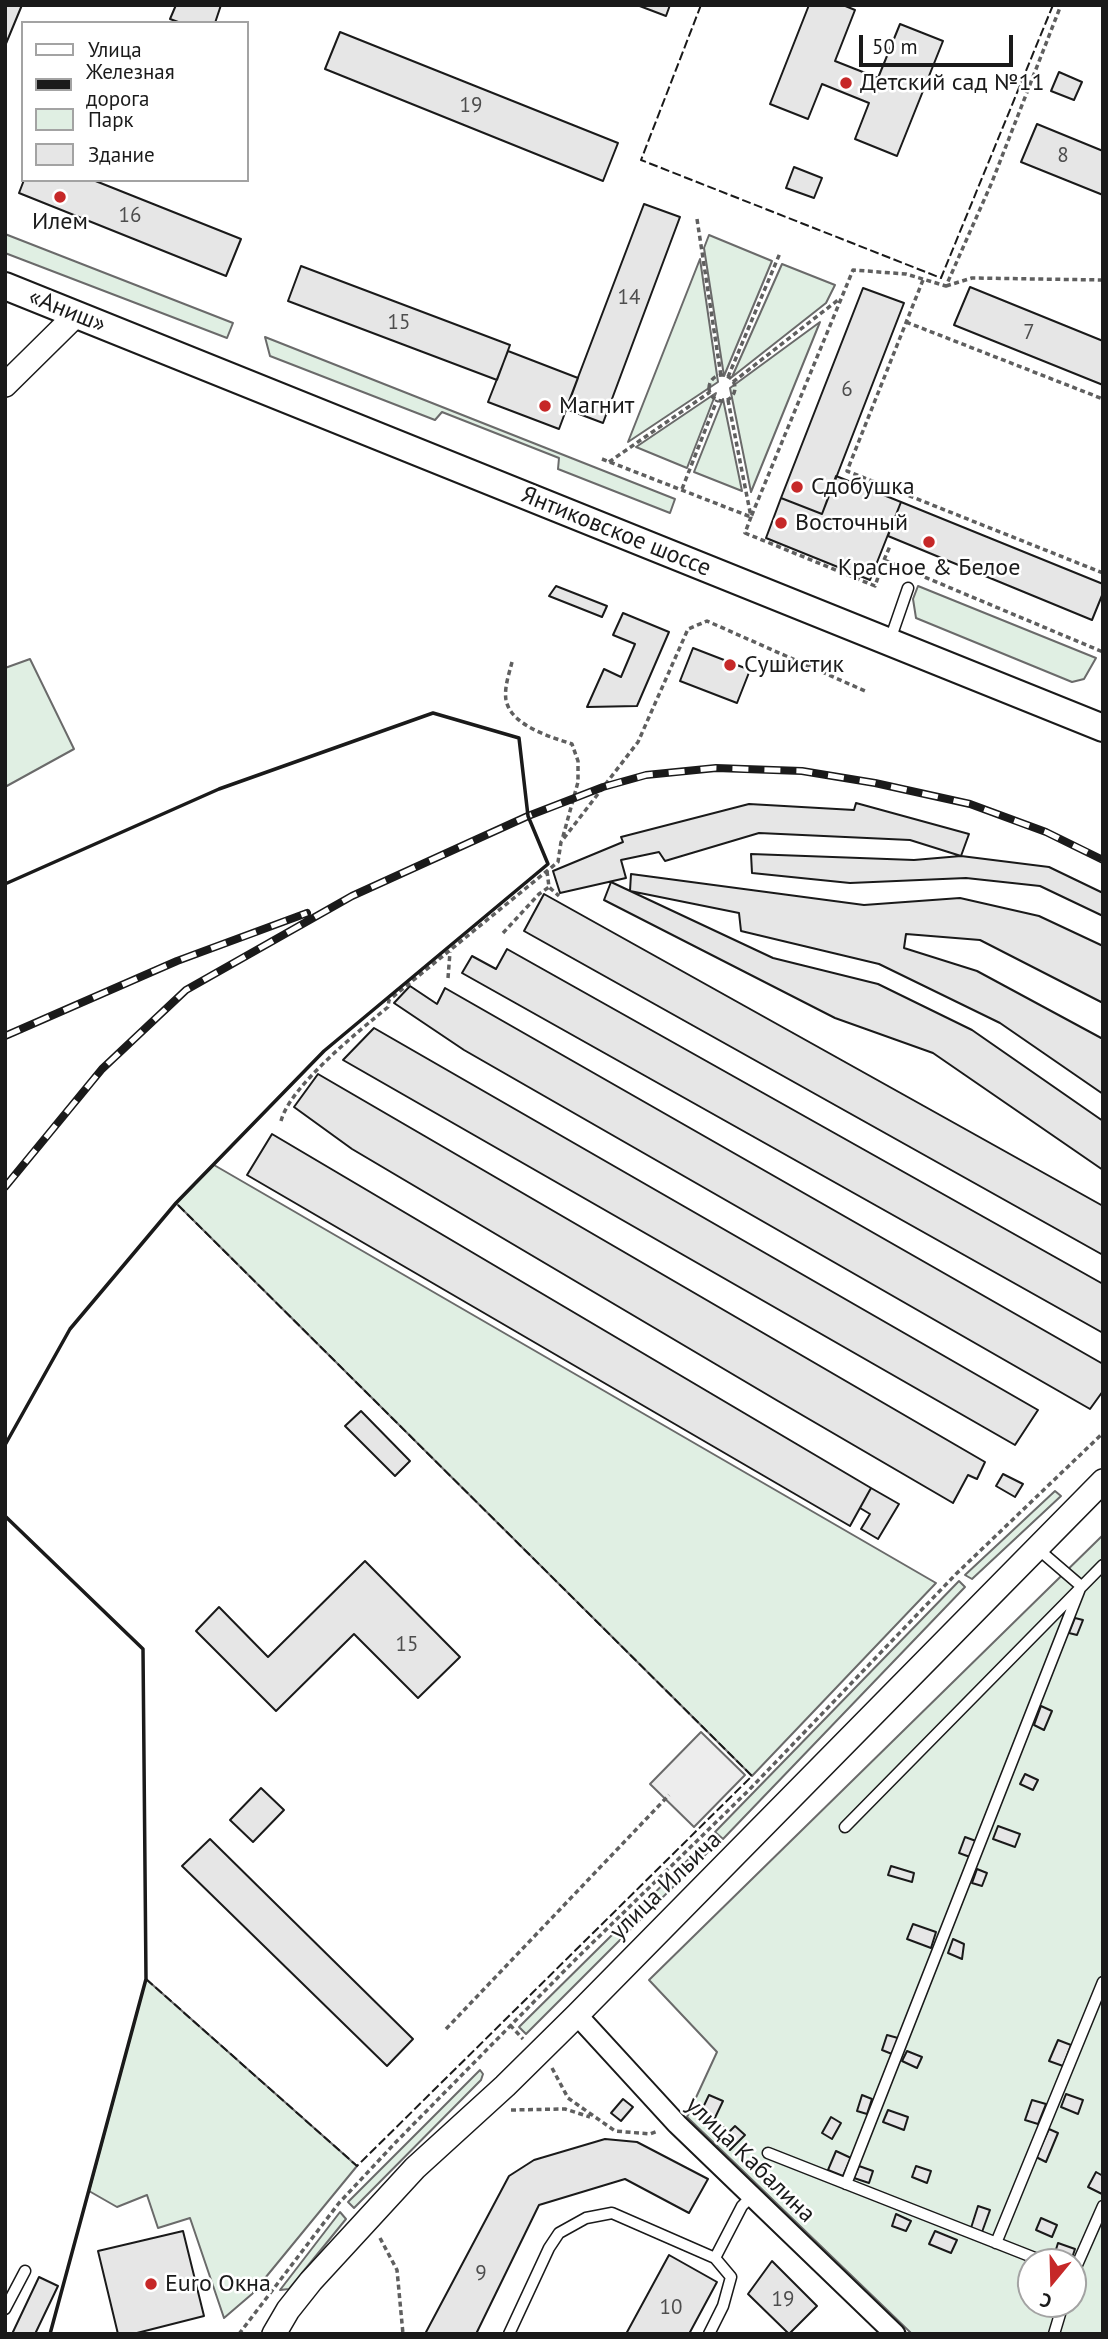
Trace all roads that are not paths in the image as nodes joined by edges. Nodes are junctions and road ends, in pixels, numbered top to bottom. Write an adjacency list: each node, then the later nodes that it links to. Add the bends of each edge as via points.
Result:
1 (5, 286): 2 (main road, «Аниш»)
2 (76, 315): 3 (main road, «Аниш»); 4 (street)
3 (128, 336): 6 (main road, Янтиковское шоссе)
4 (5, 385)
5 (908, 588): 6 (lane)
6 (889, 642): 7 (main road, Янтиковское шоссе)
7 (1103, 728)
8 (1103, 1481): 9 (street, улица Ильича)
9 (1037, 1548): 11 (lane); 14 (street, улица Ильича)
10 (1103, 1565): 11 (lane)
11 (1081, 1586): 12 (lane); 16 (lane)
12 (845, 1827)
13 (1103, 1982): 19 (lane)
14 (577, 2015): 17 (street, улица Кабалина); 25 (street, улица Ильича, via 415,2168 311,2281)
15 (768, 2154): 16 (lane)
16 (846, 2184): 19 (lane)
17 (751, 2196): 22 (lane); 28 (street, улица Кабалина)
18 (1103, 2206): 20 (lane)
19 (996, 2242): 21 (lane)
20 (1084, 2248)
21 (1017, 2251)
22 (715, 2258): 26 (lane, via 612,2213 586,2218 559,2233 549,2248); 27 (lane, via 732,2277)
23 (25, 2271): 24 (lane)
24 (5, 2309)
25 (274, 2334)
26 (509, 2334)
27 (709, 2334)
28 (895, 2334)

